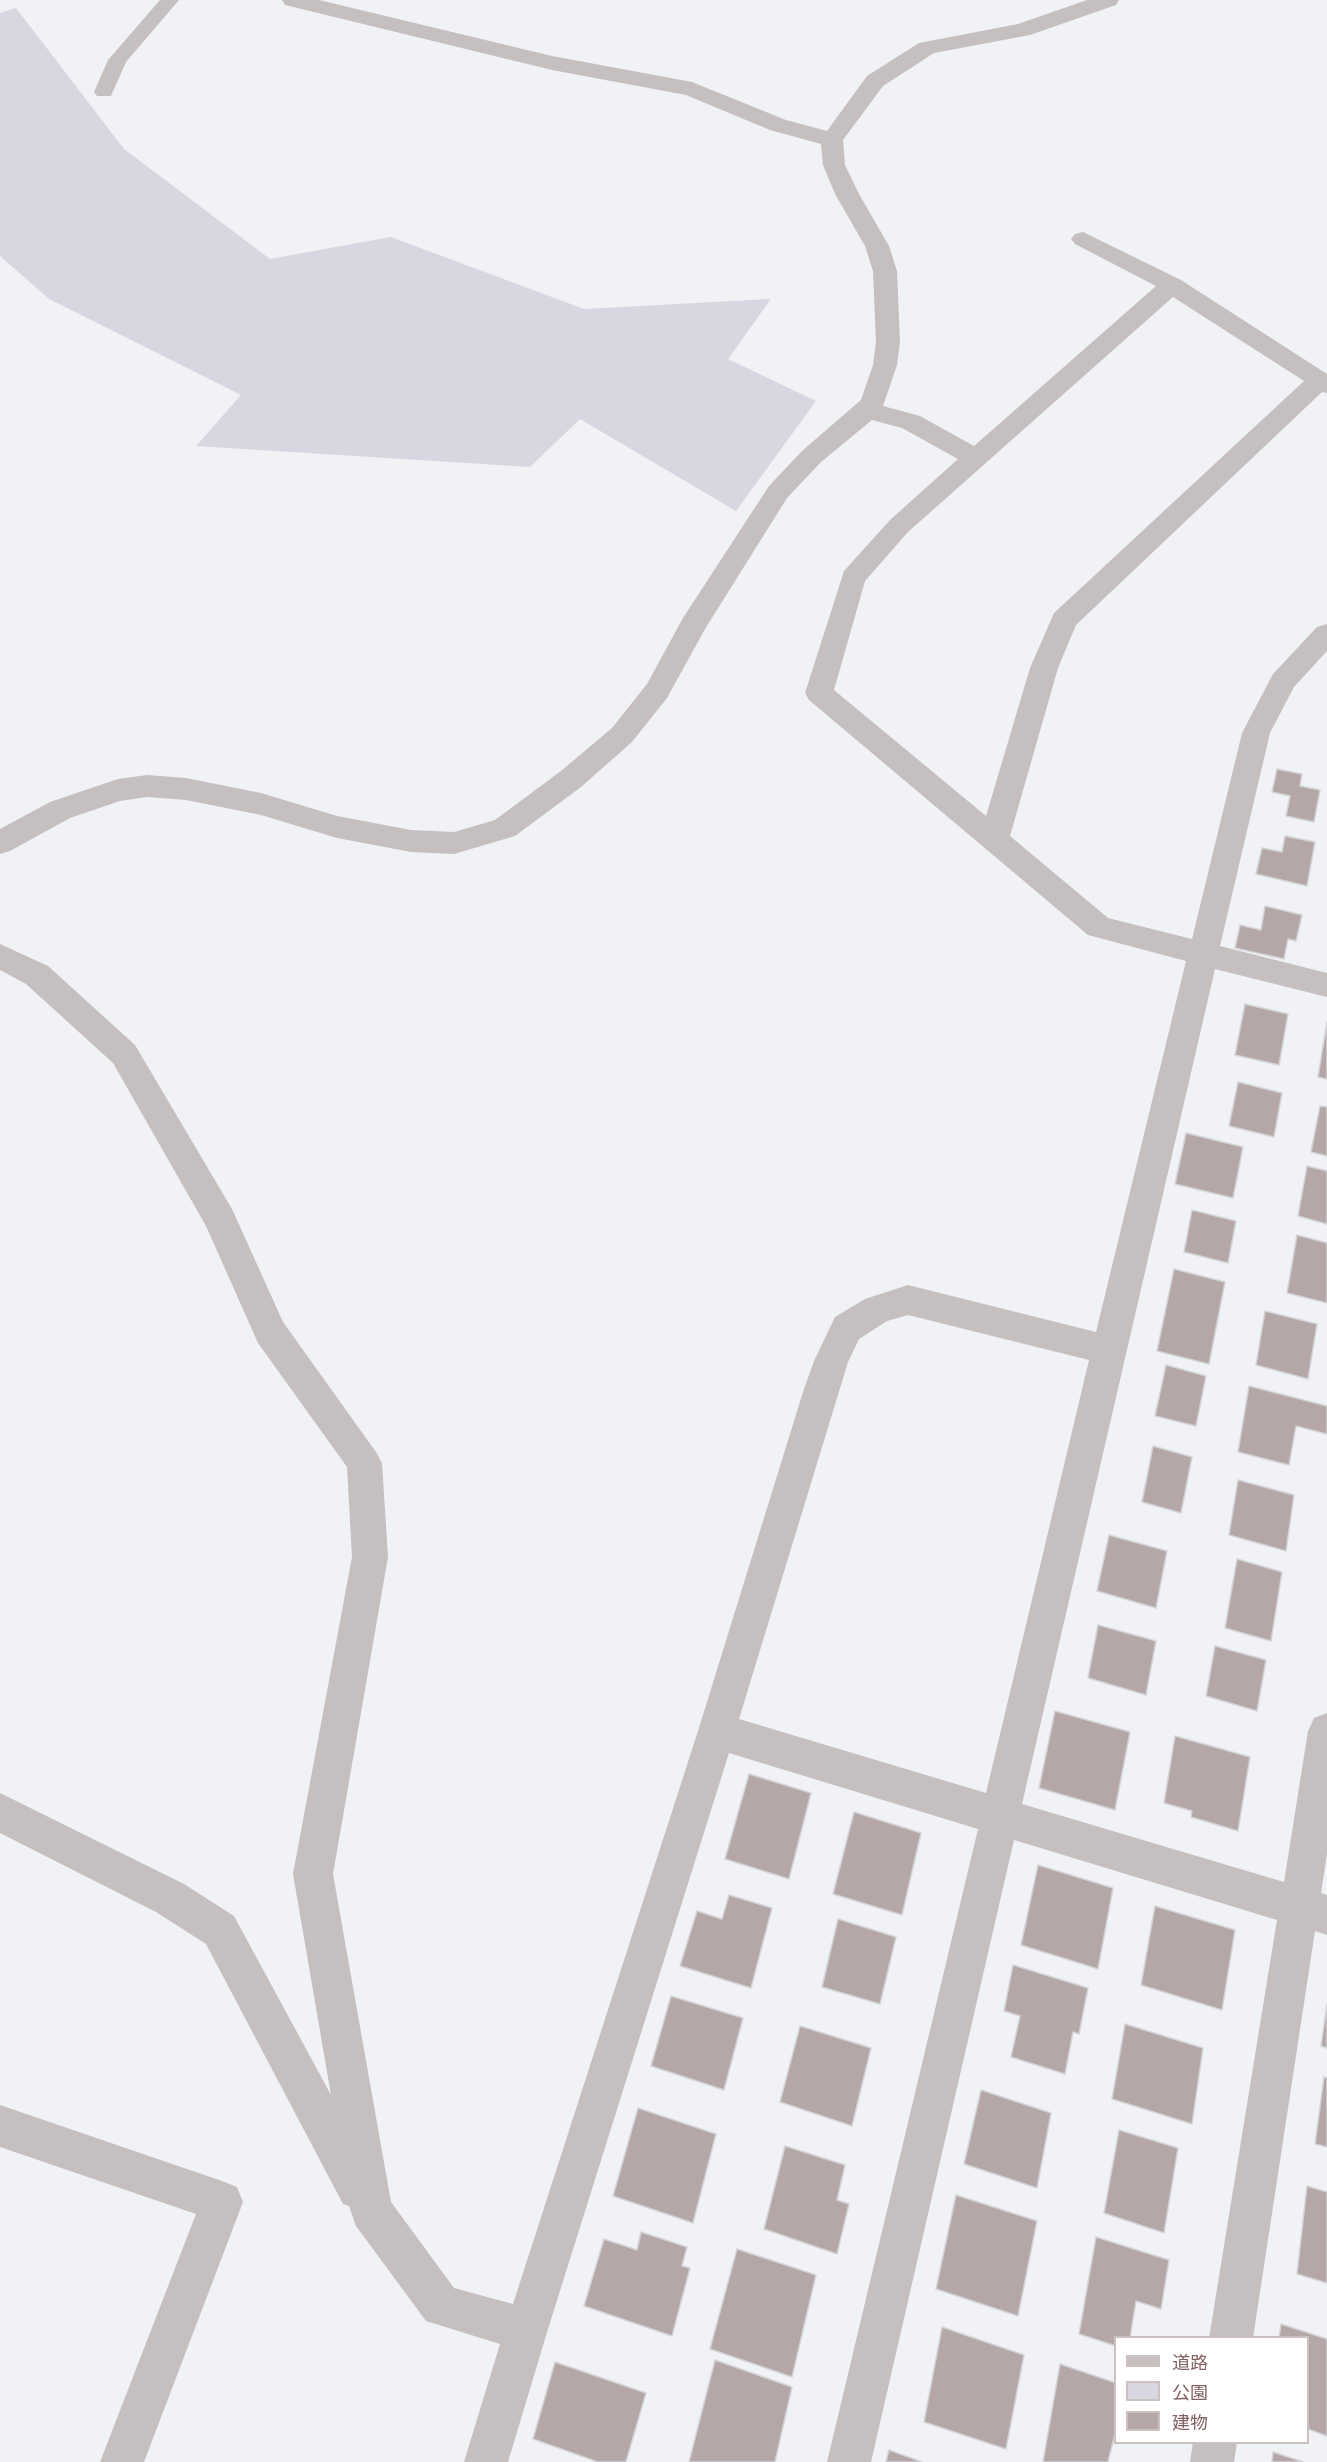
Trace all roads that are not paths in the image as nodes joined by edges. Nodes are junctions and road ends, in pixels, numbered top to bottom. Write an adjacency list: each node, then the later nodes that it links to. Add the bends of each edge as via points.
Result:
1 (170, 0): 4 (lane, via 117,60)
2 (293, 0): 5 (street, via 540,61 692,89 778,125)
3 (1108, 0): 5 (street, via 1022,30 927,48 875,81)
4 (104, 92)
5 (832, 140): 9 (street, via 834,165 877,246 885,271 888,342 885,365)
6 (1083, 239): 7 (street)
7 (1172, 285): 8 (street); 10 (street)
8 (1324, 382): 12 (street, via 1064,620 1044,668)
9 (867, 410): 10 (street, via 911,423); 13 (street, via 812,456 778,492 693,625 657,691 622,735 505,828 454,843 411,841 337,827 261,804 186,789 147,786 118,790 60,810)
10 (976, 458): 12 (street, via 899,526 853,578 819,693)
11 (1327, 634): 14 (street, via 1282,681 1256,733)
12 (994, 840): 14 (street, via 1099,927)
13 (0, 843)
14 (1203, 955): 16 (street); 17 (street)
15 (0, 956): 24 (street, via 37,975 124,1054 220,1219 270,1332 364,1463 370,1557 313,1874)
16 (1327, 985)
17 (1108, 1350): 18 (street, via 908,1300 877,1309 847,1328 820,1392); 21 (street)
18 (717, 1731): 21 (street); 25 (street)
19 (1327, 1731): 22 (street)
20 (0, 1812): 24 (street, via 170,1898 220,1930)
21 (1000, 1817): 22 (street); 30 (street)
22 (1313, 1911): 26 (street)
23 (0, 2127): 28 (street, via 222,2202)
24 (371, 2211): 25 (street, via 441,2306)
25 (526, 2329): 29 (street)
26 (1231, 2336)
27 (1215, 2444): 31 (street)
28 (122, 2462)
29 (486, 2462)
30 (849, 2462)
31 (1212, 2462)

